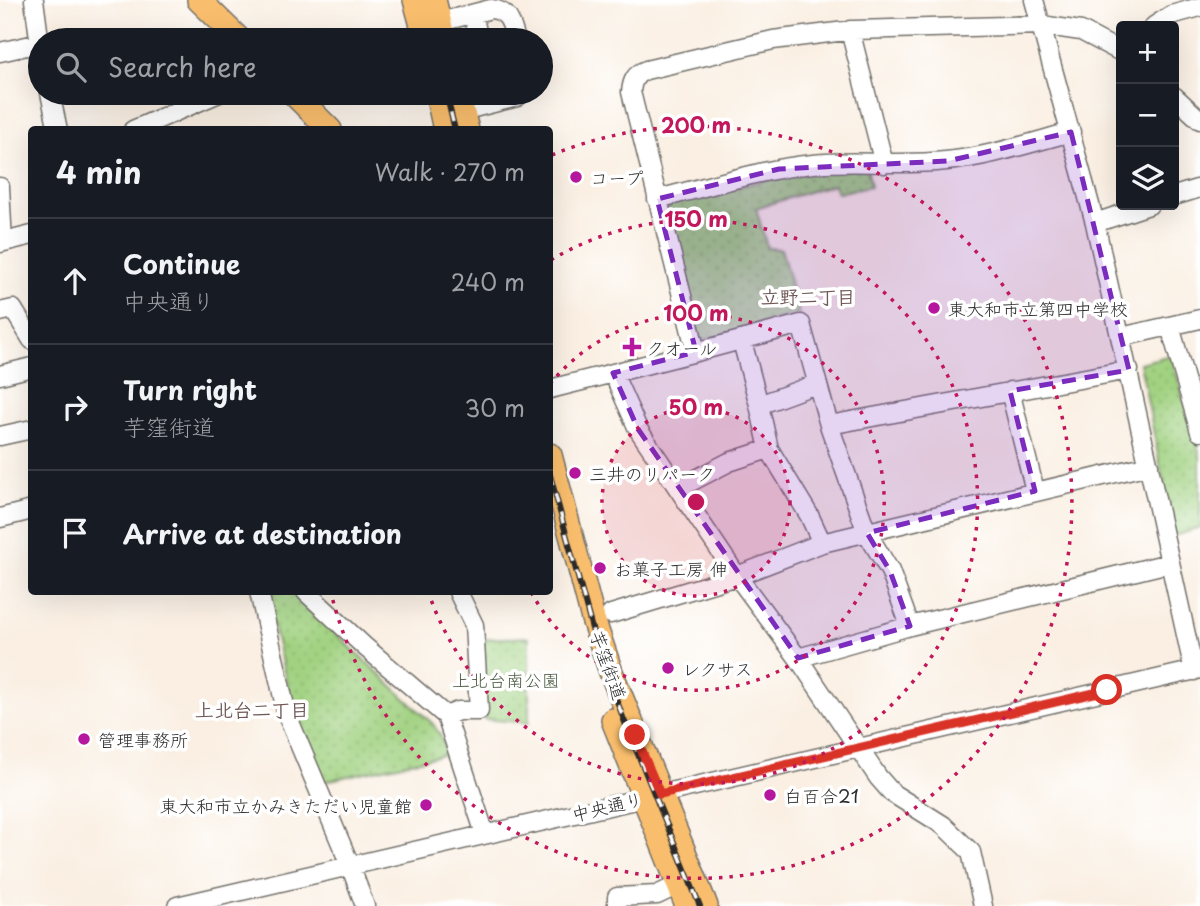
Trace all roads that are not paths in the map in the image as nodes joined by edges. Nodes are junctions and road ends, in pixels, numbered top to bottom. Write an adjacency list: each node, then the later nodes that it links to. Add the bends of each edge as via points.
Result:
1 (33, 0): 9 (street)
2 (199, 0): 10 (main road)
3 (415, 0): 11 (main road)
4 (1034, 0): 8 (street)
5 (1200, 8): 7 (street)
6 (472, 14): 12 (street); 13 (street); 14 (street, via 491,9 506,13)
7 (1162, 21)
8 (1041, 25): 15 (street); 17 (street, via 1081,31); 29 (street)
9 (37, 28)
10 (228, 28)
11 (434, 28)
12 (437, 28)
13 (476, 28)
14 (513, 28)
15 (850, 30): 30 (street); 34 (street, via 744,46 641,72 631,92)
16 (28, 46): 18 (street)
17 (1116, 49)
18 (0, 52)
19 (1179, 100): 24 (street)
20 (53, 105): 25 (street)
21 (191, 105): 26 (street)
22 (305, 105): 27 (main road)
23 (440, 105): 28 (main road)
24 (1199, 118)
25 (57, 126)
26 (142, 126)
27 (326, 126)
28 (444, 126)
29 (1071, 132): 30 (street, via 974,157); 36 (street)
30 (884, 164): 34 (street, via 846,162 779,169)
31 (0, 187): 38 (street)
32 (1200, 188): 33 (street)
33 (1179, 195)
34 (657, 199): 45 (street)
35 (1134, 210): 36 (street)
36 (1095, 223): 43 (street)
37 (28, 236): 38 (street)
38 (1, 242)
39 (0, 312): 42 (street, via 13,309)
40 (1200, 319): 41 (street)
41 (1170, 326): 43 (street); 56 (street)
42 (28, 333)
43 (1121, 337): 47 (street)
44 (742, 341): 45 (street); 50 (street, via 800,324); 53 (street)
45 (696, 352): 48 (street)
46 (28, 368): 49 (street)
47 (1129, 370): 52 (street); 59 (street)
48 (613, 373): 51 (street); 61 (street, via 638,429)
49 (0, 374)
50 (816, 384): 53 (street); 54 (street)
51 (553, 388)
52 (1010, 391): 54 (street); 62 (street)
53 (759, 405): 58 (street)
54 (829, 425): 66 (street)
55 (28, 430): 57 (street)
56 (1200, 432)
57 (0, 436)
58 (769, 449): 61 (street, via 729,462); 67 (street)
59 (1149, 465): 62 (street); 68 (street)
60 (553, 466): 79 (main road, 芋窪街道, via 593,619)
61 (679, 488): 69 (street)
62 (1035, 491): 66 (street)
63 (28, 511): 64 (street)
64 (0, 517)
65 (553, 527): 79 (main road, 芋窪街道, via 579,625)
66 (867, 533): 67 (street); 74 (street, via 890,571)
67 (822, 543): 69 (street)
68 (1169, 563): 74 (street); 76 (street)
69 (737, 576): 73 (street); 75 (street)
70 (260, 595): 81 (street, via 287,715)
71 (309, 595): 77 (street)
72 (459, 595): 77 (street, via 474,625 479,711)
73 (611, 614)
74 (910, 626): 75 (street)
75 (798, 658): 78 (street)
76 (1197, 670): 78 (street, 中央通り)
77 (446, 716): 80 (street)
78 (859, 747): 79 (street, 中央通り); 88 (street, via 892,793 943,825 971,852)
79 (651, 797): 80 (street, 中央通り); 82 (main road, 芋窪街道); 87 (main road, 芋窪街道)
80 (485, 834): 81 (street, 中央通り)
81 (350, 865): 83 (street, 中央通り); 84 (street)
82 (678, 885): 85 (street, via 657,895 617,897); 86 (main road, 芋窪街道)
83 (177, 906)
84 (365, 906)
85 (617, 906)
86 (687, 906)
87 (706, 906)
88 (983, 906)

